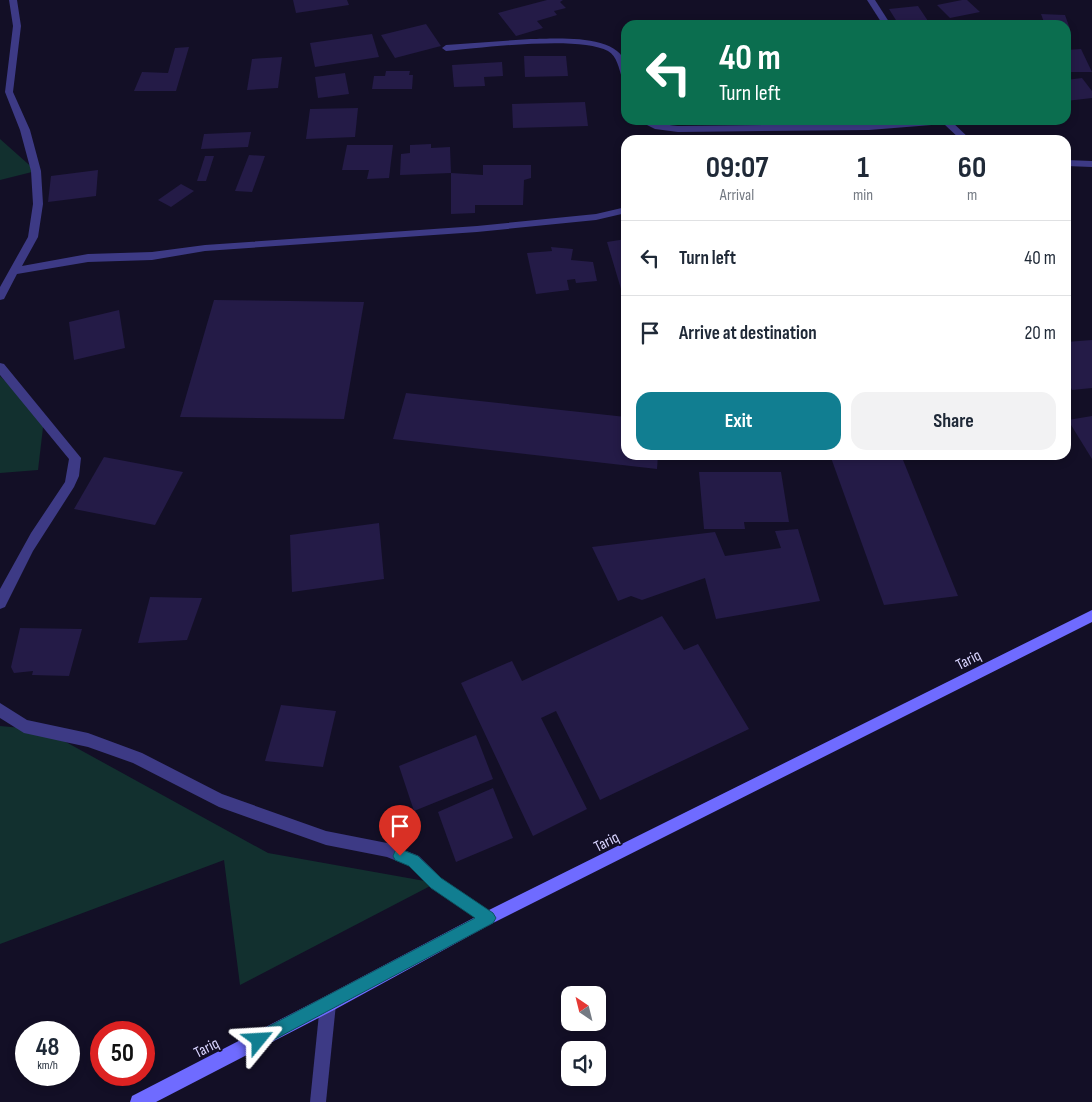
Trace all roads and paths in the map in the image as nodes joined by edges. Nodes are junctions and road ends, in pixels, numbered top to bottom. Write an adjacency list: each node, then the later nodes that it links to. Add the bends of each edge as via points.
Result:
1 (13, 0): 7 (street, via 17,26 9,92)
2 (871, 0): 3 (street)
3 (884, 20)
4 (446, 48): 5 (street, via 563,41 602,46 617,55)
5 (621, 65)
6 (0, 100): 7 (street)
7 (14, 104): 17 (street, via 36,171 38,204 33,237)
8 (653, 125): 11 (street)
9 (891, 125): 11 (street)
10 (950, 125): 13 (street)
11 (678, 129): 12 (street)
12 (678, 135)
13 (961, 135)
14 (1071, 163): 15 (street)
15 (1092, 164)
16 (621, 211): 17 (street, via 596,217 477,229 205,248 152,256 88,258)
17 (15, 271): 18 (street)
18 (0, 296)
19 (0, 367): 20 (street, via 75,458 75,472)
20 (0, 603)
21 (1092, 616): 23 (main road, Tariq)
22 (0, 710): 23 (street, via 24,726 88,740 137,758 228,803 326,838 387,850 414,861 436,883)
23 (488, 918): 24 (main road, Tariq)
24 (328, 1004): 25 (main road, Tariq); 26 (street)
25 (138, 1102)
26 (318, 1102)

